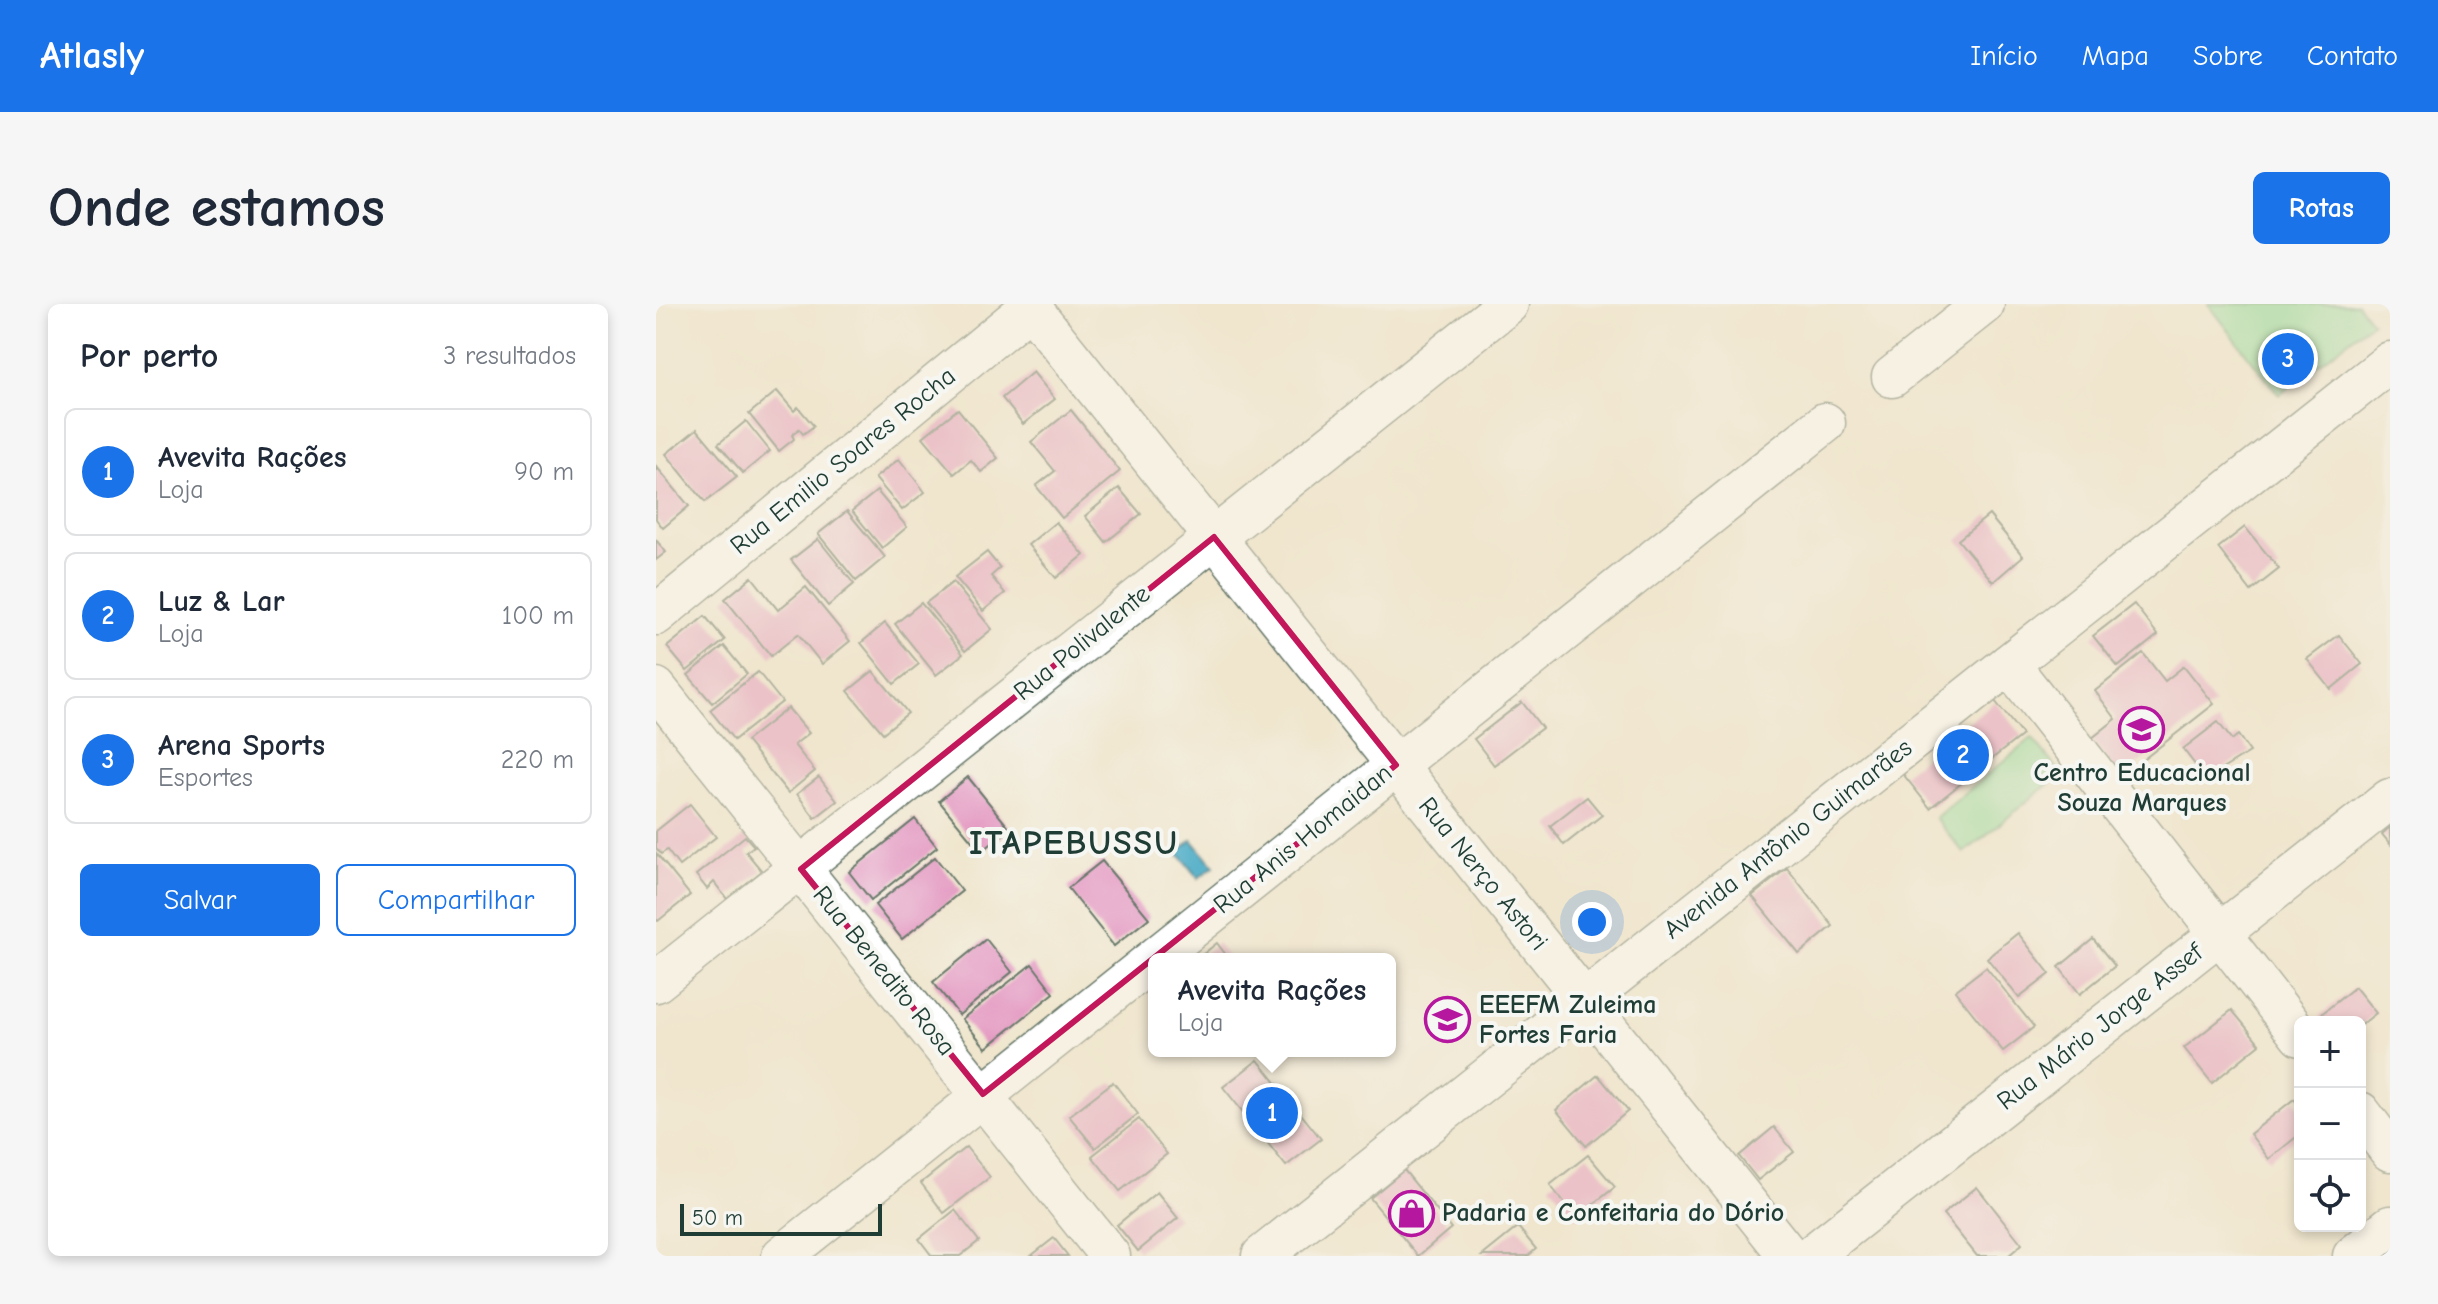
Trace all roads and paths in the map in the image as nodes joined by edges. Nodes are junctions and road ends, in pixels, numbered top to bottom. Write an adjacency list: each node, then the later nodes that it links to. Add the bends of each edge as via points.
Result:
1 (1508, 304): 7 (street, Rua Polivalente)
2 (1984, 304): 5 (street)
3 (1030, 305): 7 (street, Rua Nerço Astori); 8 (street, Rua Emilio Soares Rocha)
4 (2390, 362): 9 (street, Avenida Antônio Guimarães)
5 (1892, 377)
6 (1825, 423): 11 (street, Rua Anis Homaidan)
7 (1214, 537): 11 (street, Rua Nerço Astori); 13 (street, Rua Polivalente)
8 (656, 615)
9 (2009, 664): 14 (street); 18 (street, Avenida Antônio Guimarães)
10 (656, 688): 13 (street, Rua Benedito Rosa)
11 (1396, 765): 15 (street, Rua Anis Homaidan); 18 (street, Rua Nerço Astori)
12 (2390, 799): 14 (street, Rua Mário Jorge Assef)
13 (801, 869): 17 (street, Rua Polivalente); 20 (street, Rua Benedito Rosa)
14 (2220, 933): 19 (street); 28 (street, Rua Mário Jorge Assef)
15 (1160, 953)
16 (1148, 963): 20 (street, Rua Anis Homaidan)
17 (656, 982)
18 (1584, 1000): 26 (street, Avenida Antônio Guimarães); 27 (street, Rua Nerço Astori)
19 (2294, 1028)
20 (983, 1094): 24 (street, Rua Anis Homaidan); 25 (street, Rua Benedito Rosa)
21 (2366, 1120): 22 (street)
22 (2390, 1151)
23 (2390, 1226): 29 (street)
24 (782, 1256)
25 (1110, 1256)
26 (1262, 1256)
27 (1789, 1256)
28 (1811, 1256)
29 (2353, 1256)

